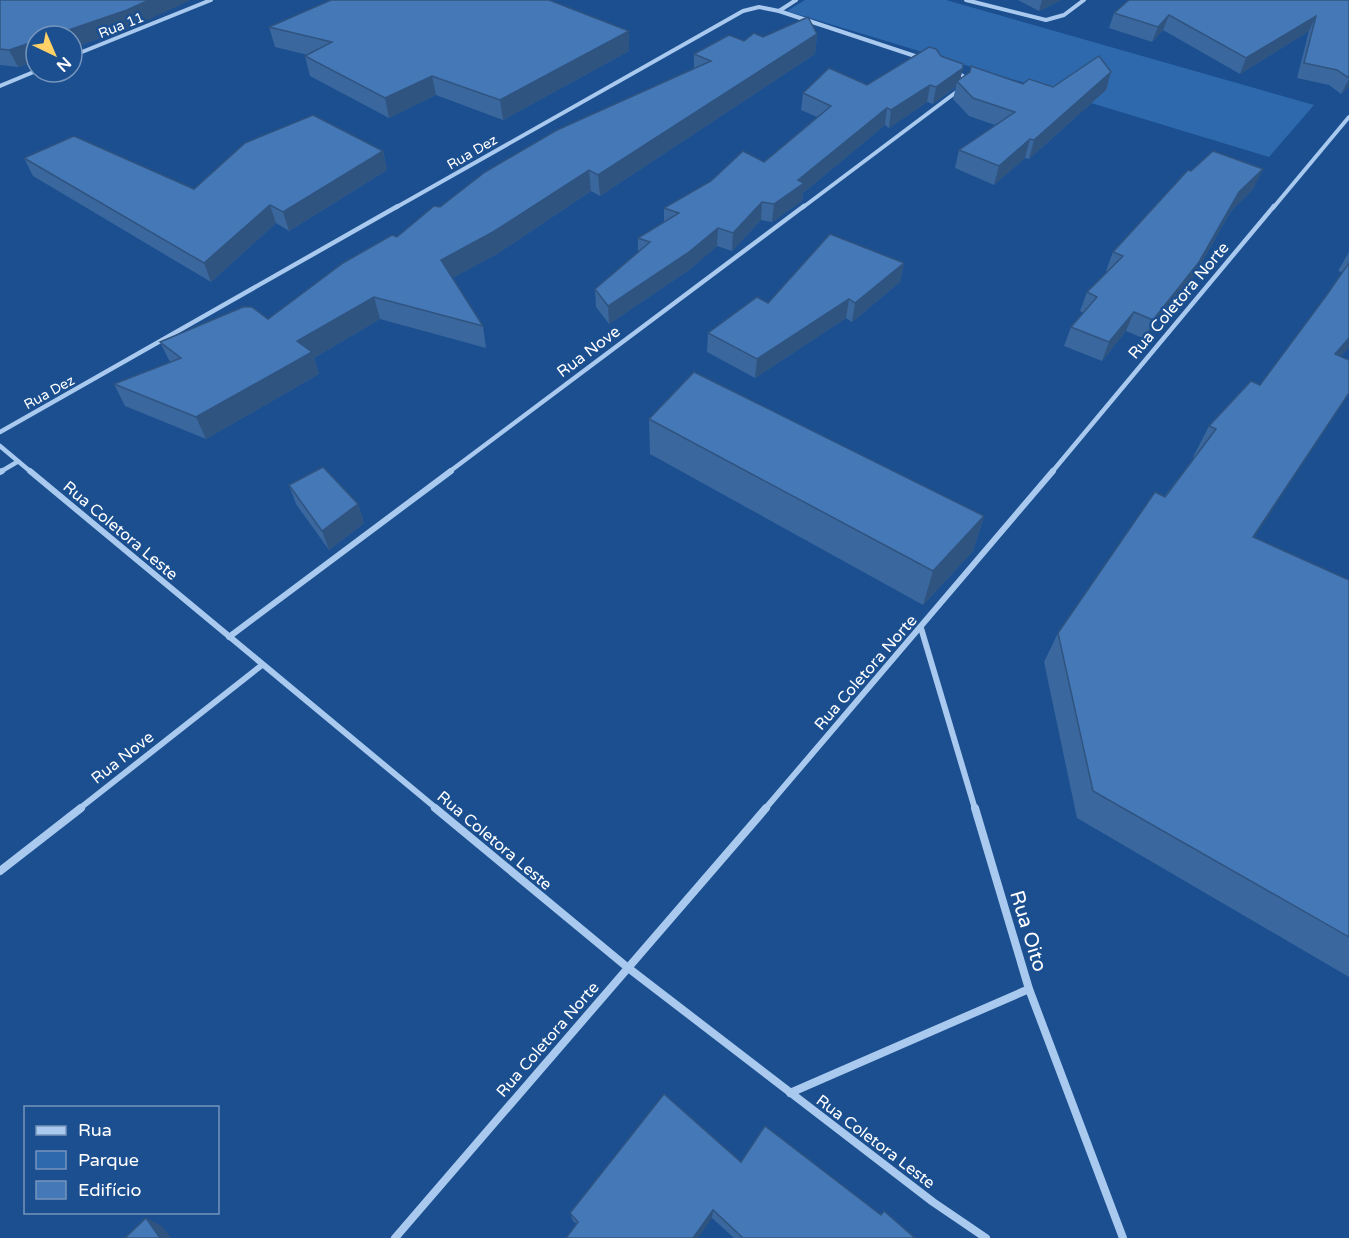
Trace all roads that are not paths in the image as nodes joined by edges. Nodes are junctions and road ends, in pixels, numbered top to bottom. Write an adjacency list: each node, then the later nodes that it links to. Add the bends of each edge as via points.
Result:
1 (211, 0): 6 (street, Rua 11)
2 (796, 0): 5 (street)
3 (966, 0): 4 (street, via 1046,20 1064,15)
4 (1084, 0)
5 (779, 11): 7 (street, Rua Dez); 12 (street, Rua Dez, via 759,7 743,11)
6 (84, 51)
7 (930, 61)
8 (952, 68): 17 (street, Rua Nove, via 964,77 963,87)
9 (24, 76): 10 (street)
10 (0, 86)
11 (1349, 117): 16 (street, Rua Coletora Norte)
12 (0, 432)
13 (0, 446): 14 (street, Rua Coletora Leste)
14 (17, 462): 15 (street); 17 (street, Rua Coletora Leste)
15 (0, 472)
16 (921, 628): 20 (street, Rua Coletora Norte); 21 (street, Rua Oito)
17 (229, 637): 18 (street, Rua Coletora Leste)
18 (262, 664): 19 (street, Rua Nove); 20 (street, Rua Coletora Leste)
19 (0, 871)
20 (627, 967): 22 (street, Rua Coletora Leste); 23 (street, Rua Coletora Norte)
21 (1029, 989): 22 (street); 25 (street, Rua Oito)
22 (790, 1093): 24 (street, Rua Coletora Leste)
23 (395, 1238)
24 (986, 1238)
25 (1123, 1238)

